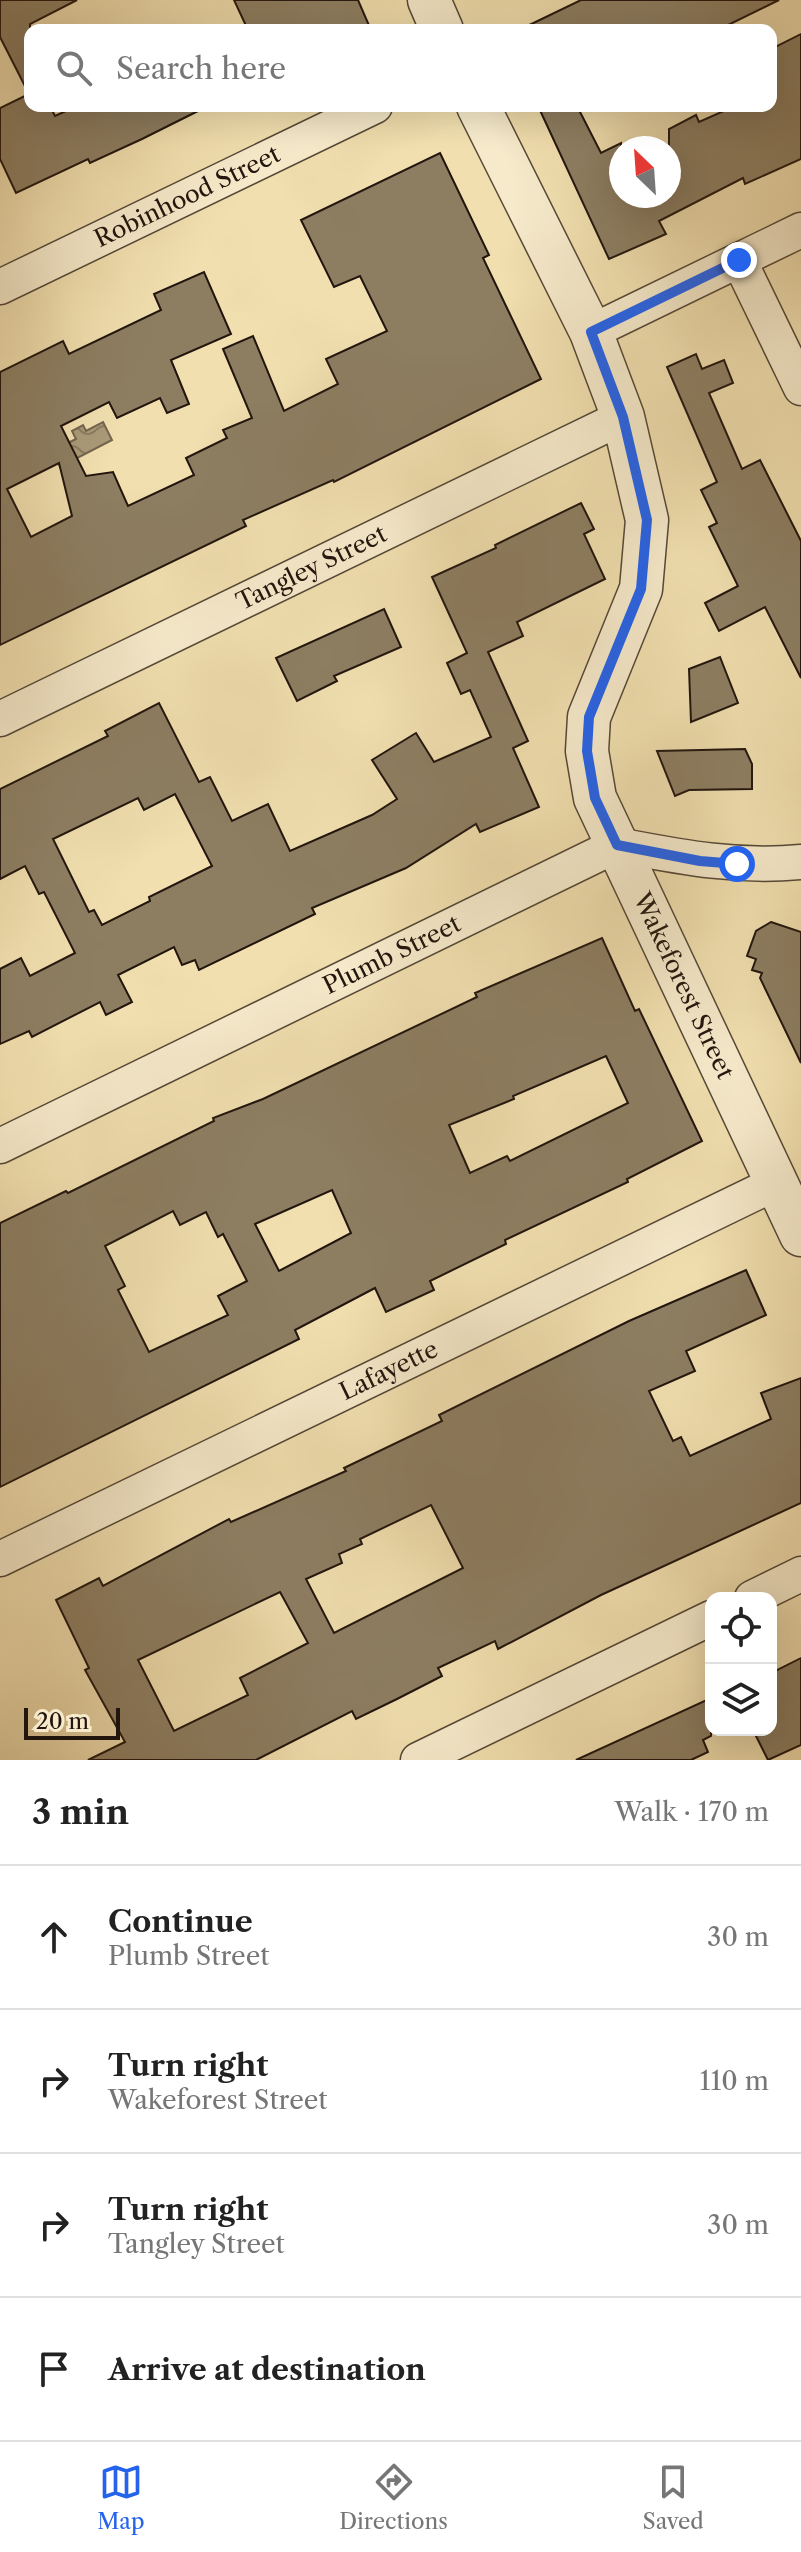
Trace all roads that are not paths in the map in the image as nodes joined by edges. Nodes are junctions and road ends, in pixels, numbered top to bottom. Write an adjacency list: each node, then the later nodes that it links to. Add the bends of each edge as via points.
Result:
1 (363, 112): 5 (street, Robinhood Street)
2 (481, 112): 6 (street, Wakeforest Street)
3 (801, 230): 4 (street)
4 (739, 260): 6 (street); 7 (street)
5 (0, 287)
6 (591, 332): 8 (street, Wakeforest Street)
7 (801, 388)
8 (623, 417): 9 (street, Tangley Street); 10 (street, Wakeforest Street, via 647,520 646,559 641,589 589,717 587,751 595,798)
9 (0, 719)
10 (617, 845): 11 (street, via 700,861 762,866); 12 (street, Plumb Street); 13 (street, Wakeforest Street)
11 (801, 862)
12 (0, 1146)
13 (776, 1183): 14 (street, Wakeforest Street); 15 (street, Lafayette)
14 (801, 1235)
15 (0, 1559)
16 (801, 1574): 17 (street)
17 (764, 1592)
18 (705, 1621): 19 (street)
19 (418, 1760)

